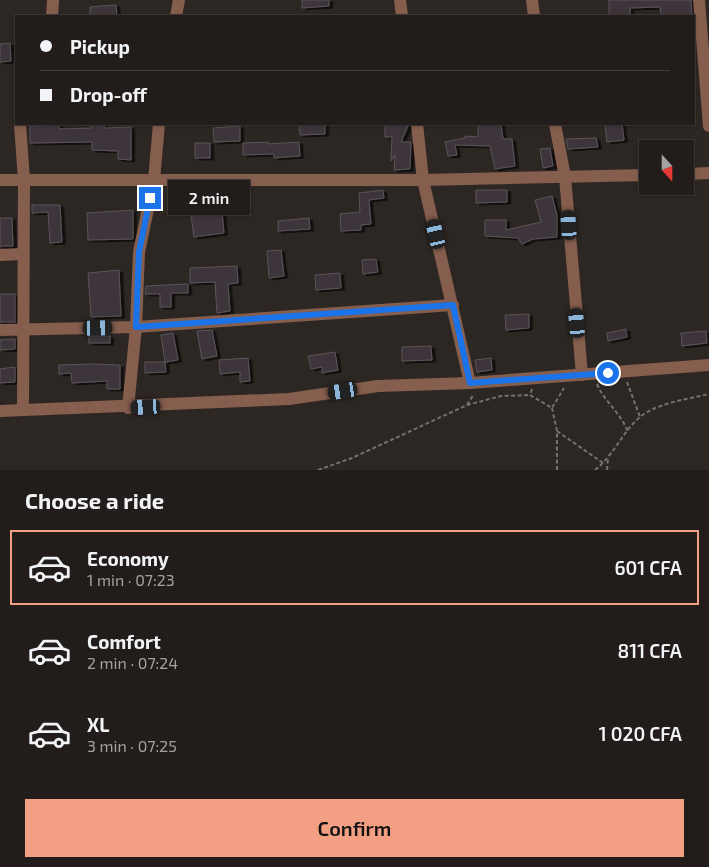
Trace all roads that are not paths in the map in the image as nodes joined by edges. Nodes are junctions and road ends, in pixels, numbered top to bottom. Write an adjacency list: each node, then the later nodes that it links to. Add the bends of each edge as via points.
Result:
1 (54, 0): 6 (street)
2 (179, 0): 7 (street)
3 (400, 0): 8 (street)
4 (532, 0): 9 (street)
5 (699, 0): 10 (street)
6 (52, 15)
7 (176, 15)
8 (402, 15)
9 (534, 15)
10 (701, 27): 11 (street)
11 (705, 104): 16 (street)
12 (20, 125): 22 (street)
13 (159, 125): 23 (street)
14 (417, 125): 24 (street)
15 (555, 125): 20 (street)
16 (709, 126)
17 (709, 173): 18 (street)
18 (694, 174)
19 (639, 175): 20 (street)
20 (565, 177): 24 (street); 32 (street)
21 (0, 180): 22 (street)
22 (24, 180): 23 (street); 25 (street)
23 (154, 180): 24 (street); 28 (street, via 139,252)
24 (423, 180): 27 (street)
25 (23, 254): 26 (street); 29 (street)
26 (0, 255)
27 (453, 305): 28 (street); 33 (street)
28 (136, 327): 29 (street); 34 (street)
29 (22, 329): 30 (street); 35 (street)
30 (0, 330)
31 (709, 365): 32 (street)
32 (577, 375): 33 (street)
33 (470, 383): 34 (street, via 378,386 289,399)
34 (128, 408): 35 (street)
35 (23, 410): 36 (street)
36 (0, 411)

